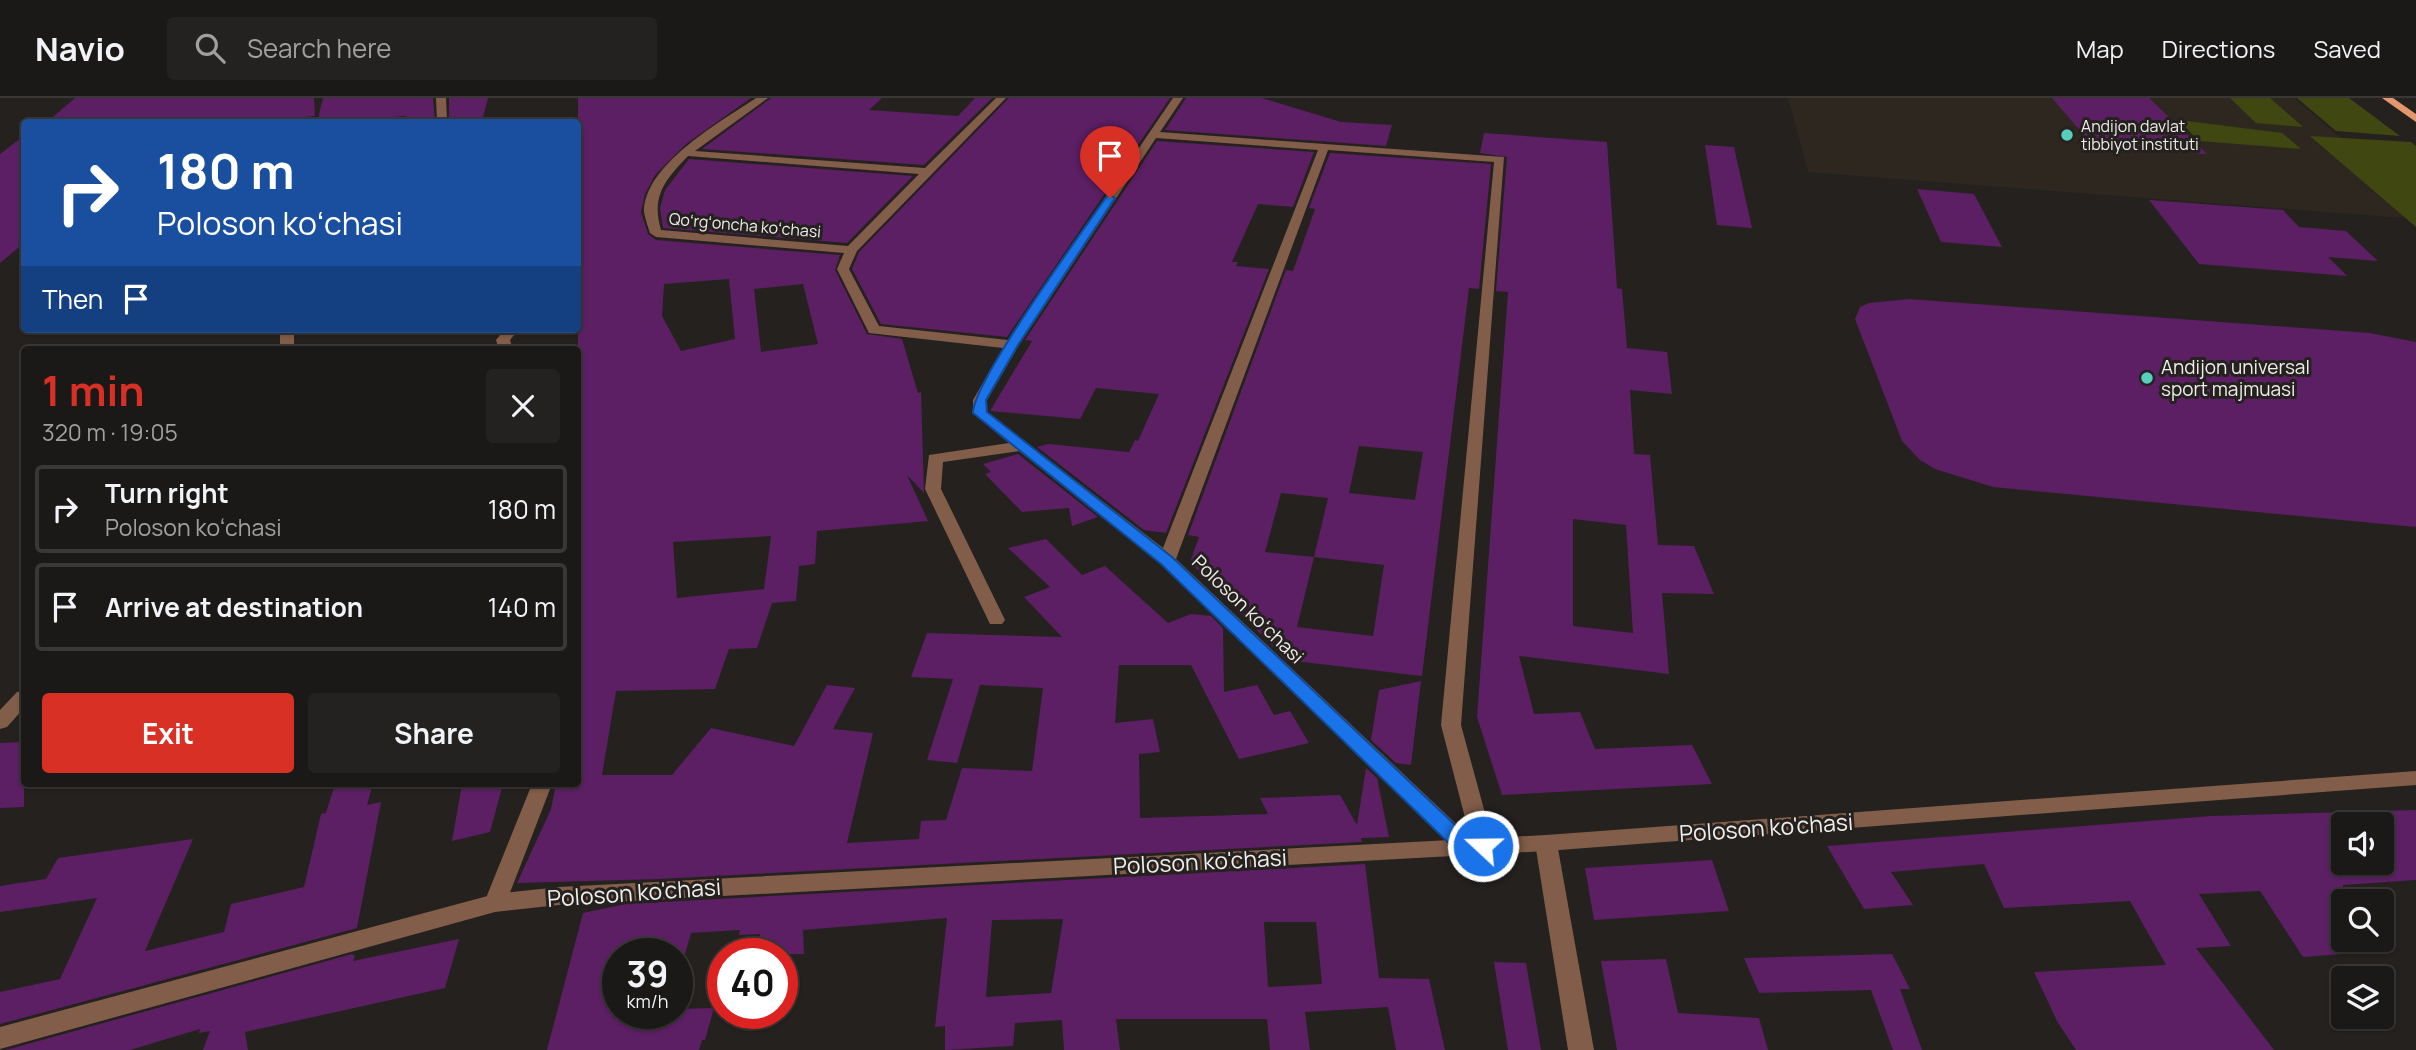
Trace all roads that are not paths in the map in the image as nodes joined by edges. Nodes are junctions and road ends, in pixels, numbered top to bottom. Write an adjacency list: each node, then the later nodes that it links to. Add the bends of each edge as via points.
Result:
1 (441, 98): 7 (street)
2 (763, 98): 10 (street, Qoʻrgʻoncha koʻchasi)
3 (1001, 98): 11 (street)
4 (1178, 98): 8 (street, Poloson koʻchasi)
5 (2387, 98): 6 (main road)
6 (2416, 118)
7 (442, 119)
8 (1152, 135): 9 (street); 13 (street, Poloson koʻchasi)
9 (1324, 148): 15 (street); 22 (street, via 1500,159 1451,725)
10 (685, 153): 11 (street); 12 (street, Qoʻrgʻoncha koʻchasi, via 664,172 651,202 656,233)
11 (930, 172): 12 (street)
12 (851, 250): 13 (street, via 844,269 874,330)
13 (1012, 345): 14 (street, Poloson koʻchasi, via 980,400 980,413)
14 (1023, 446): 15 (street, Poloson koʻchasi); 16 (street, via 935,458 933,489)
15 (1167, 560): 22 (street, Poloson koʻchasi)
16 (996, 620)
17 (21, 700): 18 (street)
18 (0, 722)
19 (2416, 778): 21 (street, Poloson ko'chasi)
20 (541, 787): 23 (street)
21 (1546, 844): 22 (street, Poloson ko'chasi); 25 (street)
22 (1474, 846): 23 (street, Poloson ko'chasi)
23 (495, 903): 24 (street, Poloson ko'chasi)
24 (0, 1038)
25 (1581, 1050)

